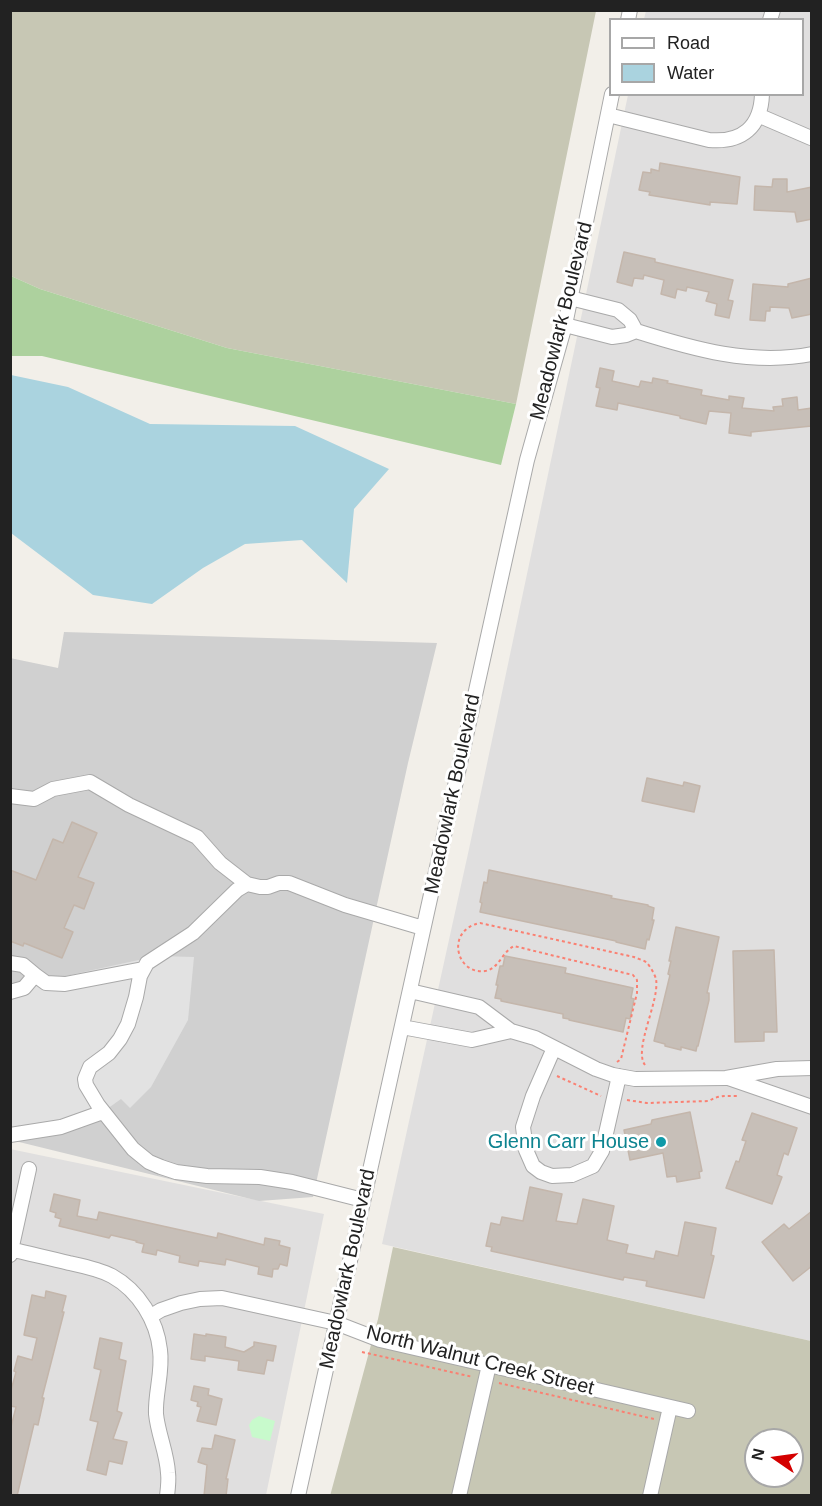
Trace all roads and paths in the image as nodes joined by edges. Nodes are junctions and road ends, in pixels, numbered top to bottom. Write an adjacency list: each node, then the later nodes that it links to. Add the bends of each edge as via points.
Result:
1 (612, 96): 3 (street, Meadowlark Boulevard)
2 (762, 96): 4 (street)
3 (608, 115): 4 (street, via 720,141 747,131); 6 (street, Meadowlark Boulevard)
4 (760, 116): 5 (street)
5 (811, 138)
6 (570, 298): 7 (street, Meadowlark Boulevard); 8 (street, via 618,310)
7 (565, 325): 8 (street, via 612,337); 12 (street, Meadowlark Boulevard, via 527,460)
8 (636, 331): 9 (street, via 747,358)
9 (812, 354)
10 (10, 796): 11 (street, via 34,799 53,789 90,782 197,837 220,863)
11 (247, 884): 12 (street, via 260,887 289,883 345,905); 14 (street, via 193,933)
12 (423, 928): 16 (street, Meadowlark Boulevard)
13 (10, 963): 15 (street, via 23,965)
14 (142, 969): 15 (street, via 65,984 46,982); 29 (street, via 128,1024 120,1039 86,1074 86,1085)
15 (35, 975): 17 (street, via 24,988)
16 (410, 991): 18 (street, Meadowlark Boulevard); 19 (street, via 478,1007)
17 (10, 992)
18 (402, 1027): 19 (street, via 472,1040); 32 (street, Meadowlark Boulevard)
19 (511, 1031): 20 (street)
20 (555, 1048): 23 (street); 24 (street, via 596,1069)
21 (648, 1068): 24 (path, via 642,1062 641,1051 656,978 646,962 480,923 465,931 457,950 471,969 486,971 496,966 513,946 633,975 637,993)
22 (812, 1068): 25 (street, via 777,1069)
23 (544, 1070): 27 (path, via 602,1097); 27 (street, via 523,1127 526,1150 533,1166 541,1172 572,1175 593,1166 602,1151)
24 (617, 1070): 25 (street, via 635,1079); 27 (street)
25 (726, 1078): 28 (street)
26 (743, 1096): 27 (path, via 647,1103)
27 (614, 1098)
28 (812, 1107)
29 (103, 1112): 30 (street, via 61,1126); 32 (street, via 134,1149 160,1167 207,1176 292,1182)
30 (10, 1135)
31 (29, 1169): 33 (street)
32 (363, 1200): 35 (street, Meadowlark Boulevard)
33 (11, 1252): 34 (street, via 84,1266 112,1276 128,1287)
34 (151, 1316): 35 (street, North Walnut Creek Street, via 181,1303 222,1298); 42 (street, via 161,1352 156,1413 166,1455)
35 (336, 1323): 37 (street, North Walnut Creek Street, via 380,1340); 43 (street, Meadowlark Boulevard)
36 (362, 1352): 38 (path)
37 (489, 1365): 38 (street); 39 (street, North Walnut Creek Street)
38 (485, 1380): 41 (path); 44 (street)
39 (670, 1407): 40 (street, North Walnut Creek Street); 41 (street)
40 (688, 1411)
41 (667, 1422): 45 (street)
42 (166, 1496)
43 (298, 1496)
44 (459, 1496)
45 (650, 1496)

